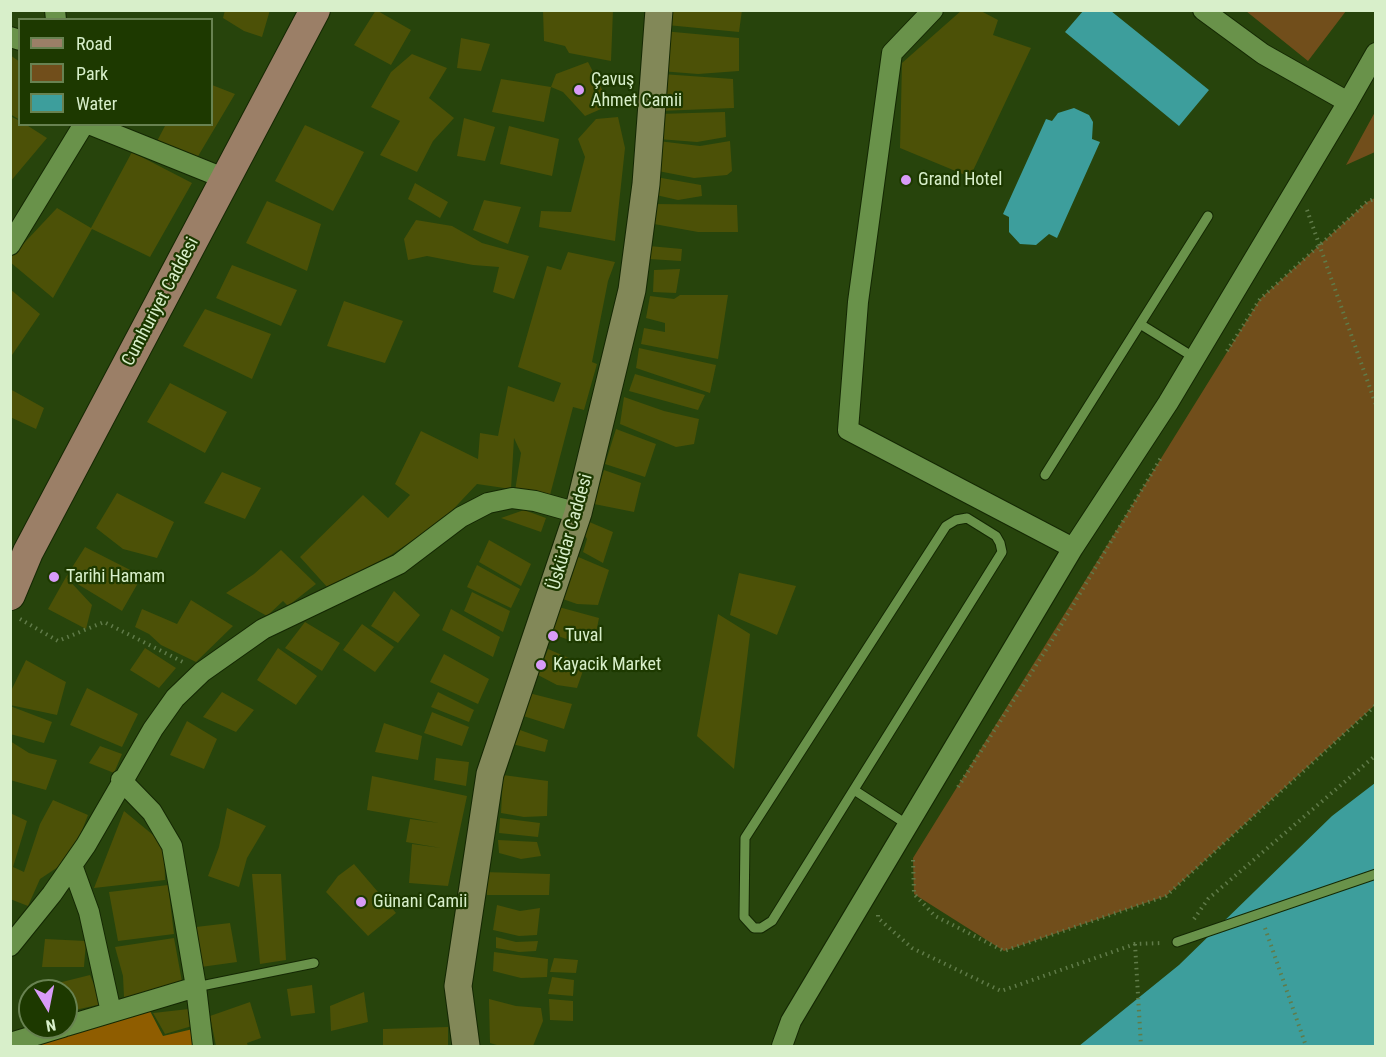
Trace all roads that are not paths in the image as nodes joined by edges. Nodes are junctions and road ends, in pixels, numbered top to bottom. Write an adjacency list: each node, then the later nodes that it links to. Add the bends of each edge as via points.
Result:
1 (315, 10): 9 (main road, Cumhuriyet Caddesi)
2 (933, 10): 16 (street, via 892,53 858,302 848,430)
3 (1203, 10): 6 (street, via 1263,54)
4 (656, 19): 15 (main road, Üsküdar Caddesi, via 646,184 632,290)
5 (1376, 53): 6 (street)
6 (1348, 102): 13 (street)
7 (83, 126): 11 (street)
8 (94, 126): 9 (street)
9 (226, 178): 17 (main road, Cumhuriyet Caddesi, via 28,552)
10 (1208, 216): 12 (lane)
11 (10, 244)
12 (1140, 324): 13 (lane); 14 (lane)
13 (1195, 358): 16 (street)
14 (1044, 475)
15 (578, 513): 18 (street, via 512,498 488,503 461,517 399,564 263,629 202,672 175,698); 30 (main road, Üsküdar Caddesi, via 490,774 458,986)
16 (1073, 548): 20 (street)
17 (10, 595)
18 (121, 780): 21 (street); 26 (street, via 152,812 172,846)
19 (854, 790): 19 (lane, via 1002,552 996,536 967,518 946,526 745,838 744,917 750,925 761,928 772,921); 20 (lane)
20 (908, 825): 31 (street, via 791,1021)
21 (72, 865): 24 (street); 27 (street, via 89,912)
22 (1376, 874): 23 (lane)
23 (1177, 942)
24 (10, 945)
25 (314, 963): 26 (lane)
26 (196, 987): 27 (street); 29 (street)
27 (111, 1012): 28 (street)
28 (78, 1022)
29 (203, 1047)
30 (466, 1047)
31 (782, 1047)

